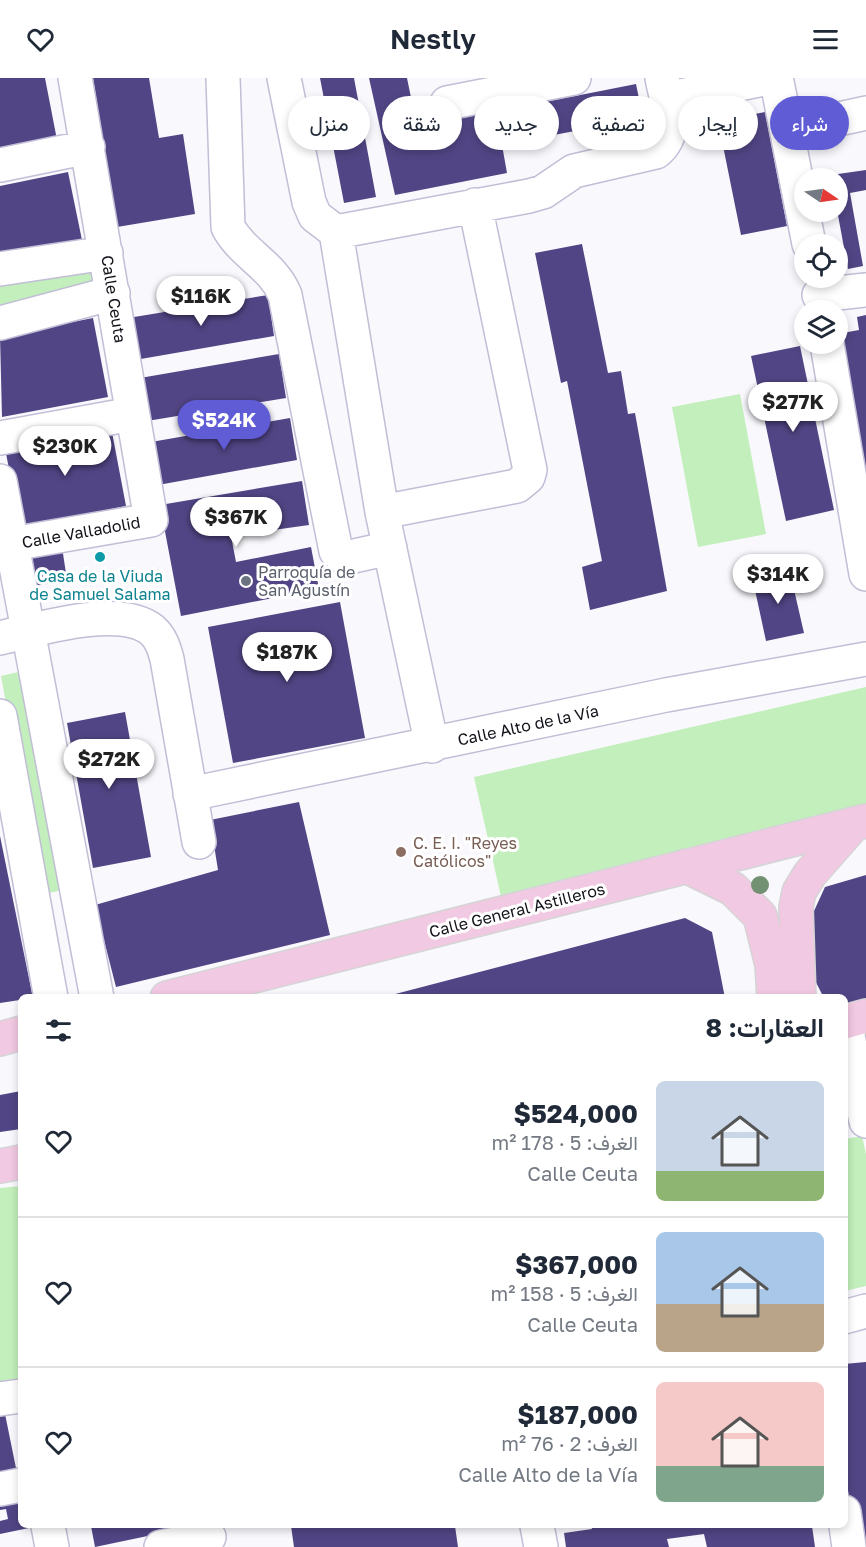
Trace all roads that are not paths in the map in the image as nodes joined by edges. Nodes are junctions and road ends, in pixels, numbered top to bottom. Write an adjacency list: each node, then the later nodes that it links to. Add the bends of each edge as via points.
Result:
1 (75, 78): 10 (street, Calle Ceuta)
2 (222, 78): 29 (street, via 228,227 240,246 272,271 285,295 336,551 345,558)
3 (284, 78): 14 (street, via 309,202 315,216)
4 (574, 78): 7 (street)
5 (664, 88): 6 (street, via 770,79 780,88); 13 (street, via 671,134 656,152 574,171 543,192)
6 (782, 96)
7 (462, 100)
8 (866, 114): 9 (street)
9 (849, 117)
10 (88, 147): 12 (street); 16 (street, Calle Ceuta)
11 (792, 150): 15 (street)
12 (0, 165)
13 (475, 206): 14 (street); 26 (street, via 530,470 528,477 517,486)
14 (336, 232): 26 (street)
15 (807, 234)
16 (106, 253): 17 (street); 19 (street, Calle Ceuta)
17 (0, 269)
18 (866, 290): 20 (street)
19 (113, 293): 21 (street); 23 (street, Calle Ceuta)
20 (819, 294)
21 (0, 323)
22 (829, 354): 30 (street)
23 (132, 414): 24 (street); 27 (street, Calle Ceuta)
24 (0, 438)
25 (0, 481): 28 (street)
26 (382, 512): 29 (street)
27 (151, 520): 28 (street, Calle Valladolid)
28 (12, 544): 31 (street)
29 (390, 548): 34 (street)
30 (866, 574)
31 (14, 635): 35 (street, via 101,619 124,619 143,625 159,638 167,659); 40 (street)
32 (866, 659): 34 (street, Calle Alto de la Vía, via 666,695)
33 (0, 716): 39 (street)
34 (432, 746): 35 (street, Calle Alto de la Vía)
35 (190, 794): 37 (street)
36 (859, 823): 38 (main road, Calle General Astilleros); 43 (main road, via 810,874 799,892 796,907)
37 (199, 842)
38 (686, 866): 41 (main road, Calle General Astilleros); 42 (main road, via 734,889 760,916 772,965)
39 (50, 994)
40 (96, 994)
41 (183, 994)
42 (774, 994)
43 (800, 994)
44 (866, 1016): 45 (main road)
45 (848, 1021)
46 (18, 1034): 48 (main road)
47 (848, 1036): 49 (street)
48 (0, 1038)
49 (866, 1121)
50 (866, 1127): 51 (street)
51 (848, 1131)
52 (18, 1163): 53 (main road)
53 (0, 1166)
54 (866, 1292): 55 (street)
55 (848, 1295)
56 (866, 1311): 57 (street)
57 (848, 1316)
58 (18, 1397): 59 (street)
59 (0, 1400)
60 (18, 1486): 61 (street)
61 (0, 1489)
62 (48, 1528): 66 (street)
63 (537, 1528): 68 (street)
64 (846, 1528): 69 (street)
65 (209, 1536): 67 (street)
66 (52, 1547)
67 (161, 1547)
68 (541, 1547)
69 (849, 1547)

